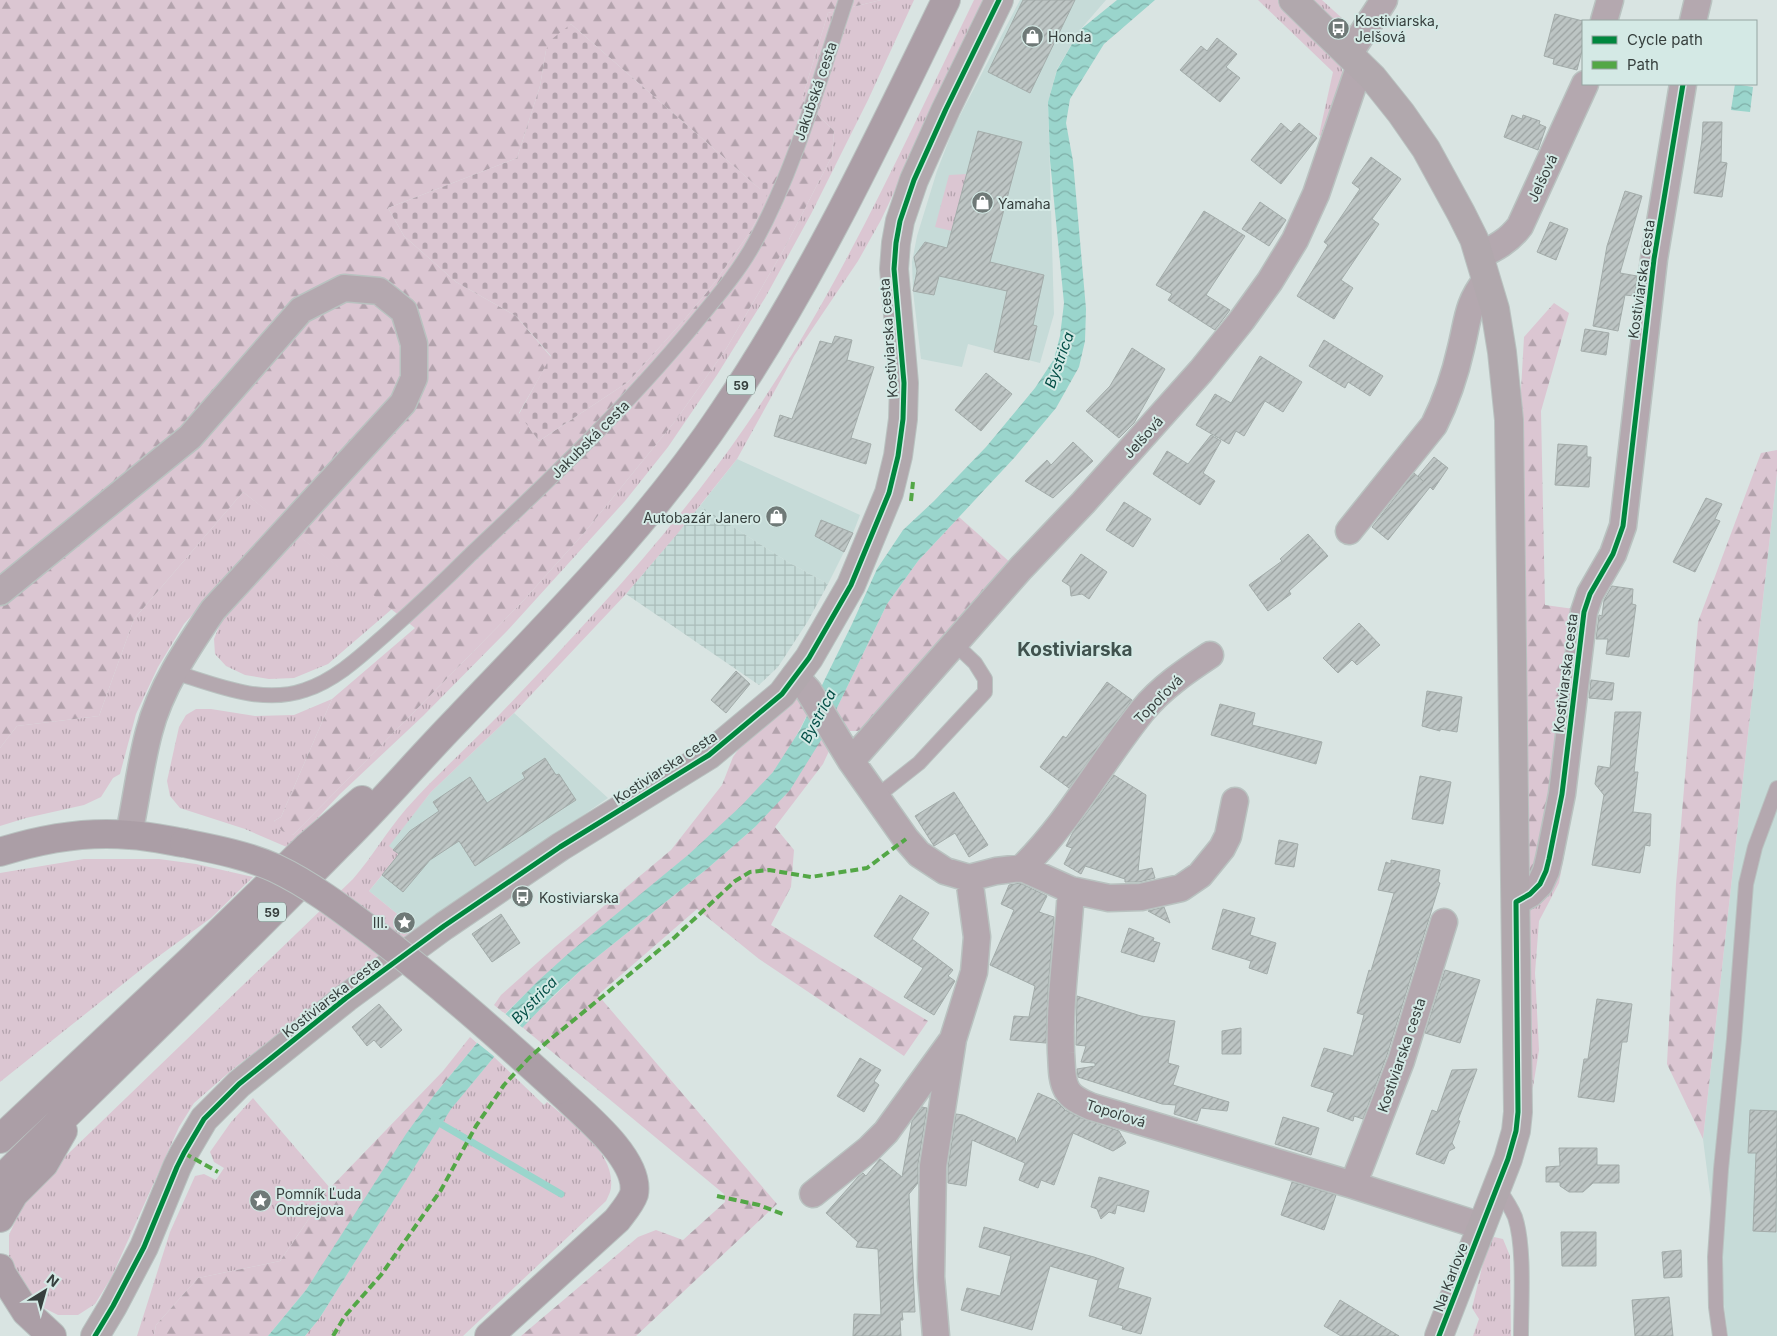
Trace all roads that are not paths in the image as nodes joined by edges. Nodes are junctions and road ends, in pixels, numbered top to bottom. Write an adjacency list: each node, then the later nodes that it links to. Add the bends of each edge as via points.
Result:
1 (846, 0): 18 (lane, Jakubská cesta, via 789,171 754,245 662,364 583,447 422,602 335,675 306,690 275,697 232,690)
2 (946, 0): 20 (main road, 59, via 832,230 724,411 653,507 599,570)
3 (999, 0): 19 (street, Kostiviarska cesta, via 914,180 899,228 894,269 904,383 899,447 889,493 851,585 822,637)
4 (1293, 0): 10 (street)
5 (1384, 0): 10 (street, Jelšová)
6 (1610, 0): 8 (street)
7 (1698, 0): 9 (street)
8 (1604, 20)
9 (1693, 20)
10 (1355, 60): 13 (street, via 1401,113 1426,149 1474,239); 16 (street, Jelšová, via 1316,194 1295,240 1264,289 1201,371)
11 (1585, 85): 13 (street, Jelšová, via 1520,226)
12 (1683, 85): 30 (street, Kostiviarska cesta, via 1654,259 1623,526 1584,612 1562,794 1546,871 1540,884)
13 (1483, 268): 14 (street, via 1478,290 1469,308 1444,406 1434,426); 30 (street, via 1495,309 1510,420)
14 (1350, 531)
15 (0, 592): 18 (street, via 190,437 302,310 344,288 379,291 404,311 414,344 414,378 403,403 213,610)
16 (955, 644): 21 (street, Jelšová); 23 (lane, via 975,663 985,679 985,692 919,763)
17 (1210, 654): 27 (street, Topoľová, via 1165,688 1143,710 1055,832)
18 (174, 672): 25 (street, via 149,732)
19 (802, 683): 21 (street); 45 (street, Kostiviarska cesta, via 782,694 709,755 560,847 444,926 346,998 239,1084 204,1119 180,1160 144,1247)
20 (460, 716): 33 (main road, 59, via 341,843); 34 (main road, 59, via 307,847)
21 (851, 761): 23 (street)
22 (1777, 788): 50 (lane, via 1755,847 1746,884 1715,1257)
23 (876, 797): 28 (street, via 919,854 945,871)
24 (1235, 801): 29 (street, via 1228,836 1222,848 1200,875 1181,888 1141,898 1109,898)
25 (129, 834): 26 (main road, via 70,836); 46 (main road, bridge, via 230,852 274,868 308,886 408,959 558,1090 625,1158 633,1173 634,1193 628,1206 617,1220)
26 (0, 852)
27 (1022, 868): 28 (street); 29 (street)
28 (969, 878): 32 (street, via 977,937 974,972)
29 (1071, 890): 36 (street, Topoľová, via 1060,1028 1064,1083 1068,1092 1092,1107)
30 (1516, 902): 37 (street, via 1518,1112 1511,1150)
31 (1444, 922): 36 (street, Kostiviarska cesta, via 1401,1061)
32 (954, 1039): 38 (street, via 886,1132); 47 (street, via 933,1166 931,1277)
33 (79, 1103): 35 (main road, 59); 39 (main road, via 44,1164 14,1194)
34 (0, 1139)
35 (0, 1180)
36 (1344, 1182): 40 (street)
37 (1497, 1188): 40 (street); 49 (lane, via 1508,1201 1515,1219 1520,1252)
38 (813, 1194)
39 (0, 1218)
40 (1481, 1226): 48 (street, Na Karlove)
41 (0, 1268): 43 (main road)
42 (0, 1299): 43 (main road)
43 (26, 1312): 44 (main road)
44 (52, 1336)
45 (95, 1336)
46 (489, 1336)
47 (936, 1336)
48 (1439, 1336)
49 (1521, 1336)
50 (1720, 1336)

